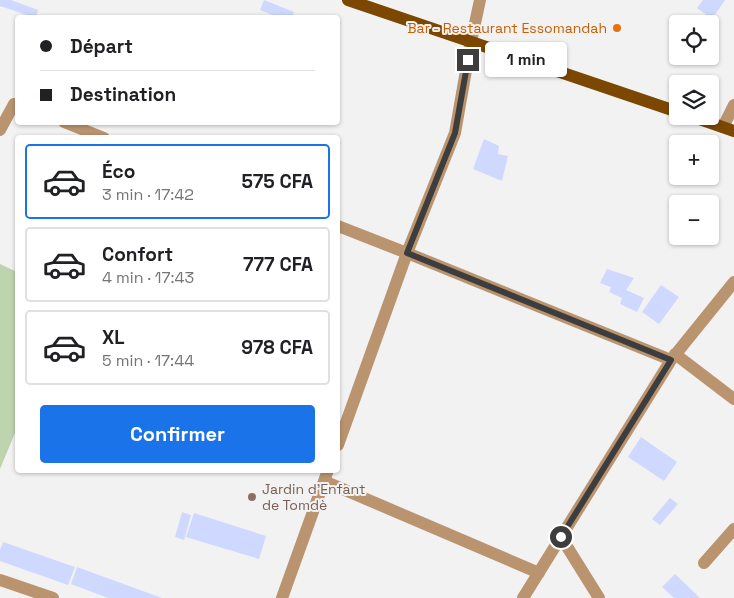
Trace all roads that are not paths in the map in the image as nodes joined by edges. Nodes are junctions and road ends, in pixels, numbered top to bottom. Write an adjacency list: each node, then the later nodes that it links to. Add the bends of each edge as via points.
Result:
1 (348, 0): 3 (main road)
2 (480, 0): 3 (street)
3 (471, 42): 8 (main road); 14 (street, via 455,133)
4 (0, 102): 5 (street)
5 (15, 104)
6 (734, 105): 10 (street)
7 (15, 106): 11 (street)
8 (669, 109)
9 (72, 125): 12 (street)
10 (729, 129)
11 (0, 130)
12 (96, 135)
13 (340, 227): 14 (street)
14 (407, 253): 16 (street); 18 (street)
15 (734, 282): 16 (street)
16 (673, 357): 17 (street); 21 (street)
17 (734, 399)
18 (340, 438)
19 (326, 475): 23 (street); 26 (street)
20 (734, 529): 22 (street)
21 (561, 537): 23 (street); 28 (street)
22 (704, 563)
23 (539, 573): 27 (street)
24 (0, 580): 25 (street)
25 (53, 598)
26 (282, 598)
27 (523, 598)
28 (599, 598)

